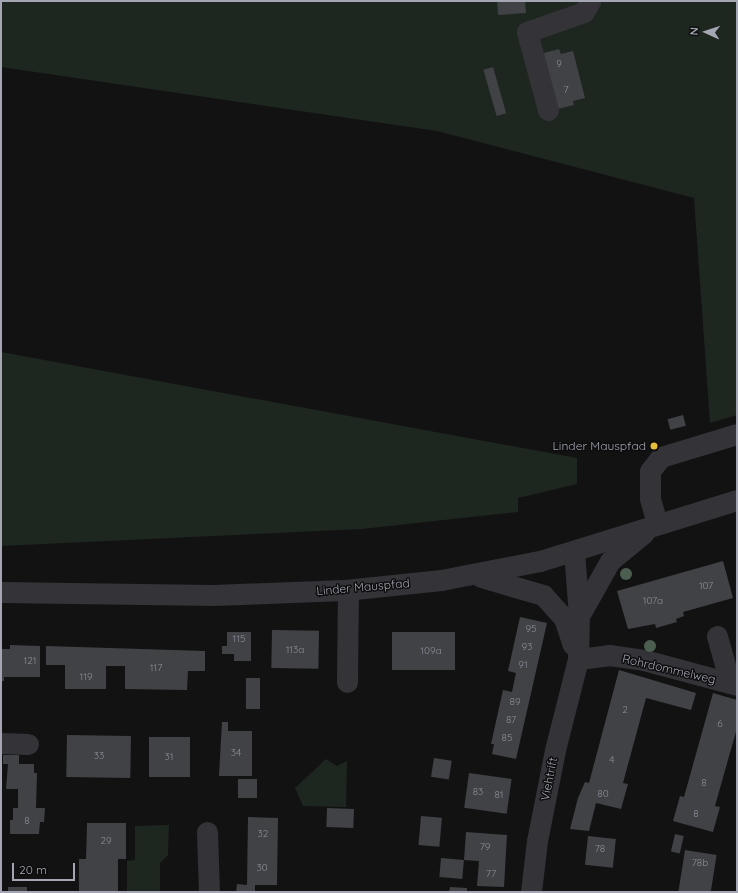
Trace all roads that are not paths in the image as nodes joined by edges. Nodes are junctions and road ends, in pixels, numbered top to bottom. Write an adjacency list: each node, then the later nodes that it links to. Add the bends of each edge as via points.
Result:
1 (590, 1): 2 (street, via 584,12 527,32)
2 (548, 110)
3 (737, 434): 5 (street, via 661,457 650,471 650,498)
4 (737, 500): 5 (street, Linder Mauspfad)
5 (657, 523): 6 (street, Linder Mauspfad); 10 (street, Viehtrift, via 610,561)
6 (574, 550): 7 (street, Linder Mauspfad); 10 (street, Viehtrift)
7 (474, 576): 8 (street, Linder Mauspfad); 12 (street, Viehtrift, via 501,581 543,595 564,618 572,637)
8 (348, 590): 9 (street, Linder Mauspfad, via 213,595); 13 (street)
9 (1, 592)
10 (579, 616): 12 (street, Viehtrift)
11 (717, 636): 14 (street)
12 (577, 663): 14 (street, Rohrdommelweg, via 609,655 644,660); 19 (street, Viehtrift, via 551,769)
13 (347, 682)
14 (733, 684)
15 (1, 743): 16 (street)
16 (28, 744)
17 (207, 832): 18 (street)
18 (209, 892)
19 (531, 892)

